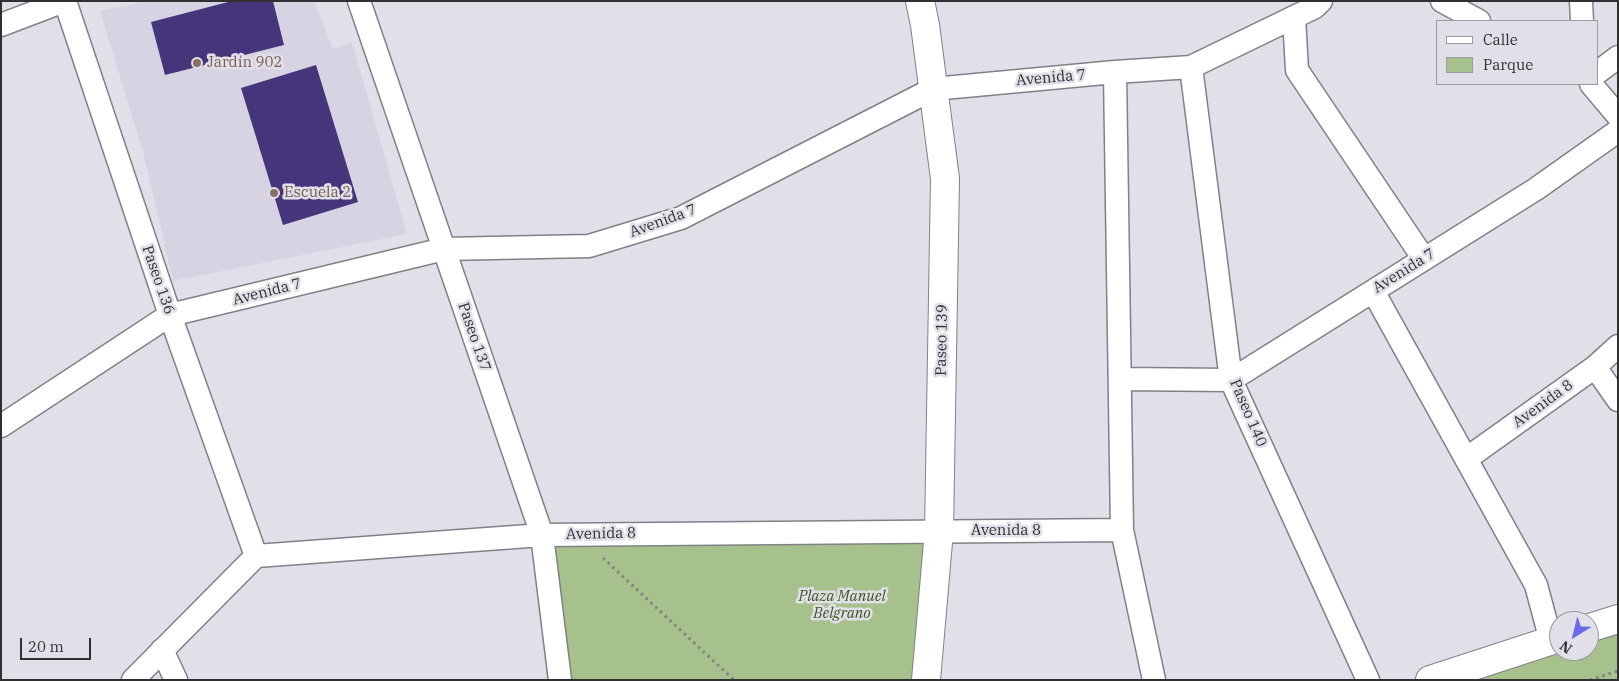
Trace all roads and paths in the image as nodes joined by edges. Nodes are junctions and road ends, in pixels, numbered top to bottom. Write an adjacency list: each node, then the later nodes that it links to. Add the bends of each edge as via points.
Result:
1 (64, 1): 10 (street); 22 (street, Paseo 136)
2 (359, 1): 19 (street, Paseo 137)
3 (920, 1): 16 (main road, Paseo 139)
4 (1321, 1): 7 (street, Avenida 7)
5 (1442, 1): 8 (street)
6 (1581, 1): 9 (street)
7 (1294, 17): 12 (street, Avenida 7); 20 (street, via 1296,70)
8 (1477, 20)
9 (1582, 20)
10 (1, 25)
11 (1618, 57): 13 (street)
12 (1192, 66): 14 (street, Avenida 7); 26 (street, Paseo 140)
13 (1599, 71)
14 (1115, 72): 16 (street, Avenida 7); 25 (street)
15 (1592, 85): 17 (street)
16 (933, 89): 19 (street, Avenida 7, via 681,218 589,246); 31 (main road, Paseo 139, via 944,179)
17 (1618, 116)
18 (1618, 131): 20 (street, Avenida 7, via 1536,189)
19 (444, 249): 22 (street, Avenida 7); 33 (street, Paseo 137)
20 (1424, 259): 21 (street, Avenida 7)
21 (1373, 291): 26 (street, Avenida 7); 29 (street)
22 (170, 315): 28 (street, Avenida 7); 34 (street, Paseo 136)
23 (1618, 346): 24 (street, Avenida 8)
24 (1594, 367): 27 (street); 29 (street, Avenida 8)
25 (1120, 379): 26 (street); 30 (street)
26 (1232, 380): 47 (street, Paseo 140)
27 (1618, 400)
28 (1, 426)
29 (1466, 459): 36 (street, via 1536,585)
30 (1122, 530): 31 (street, Avenida 8); 46 (street)
31 (939, 531): 32 (street, Avenida 8); 45 (main road, Paseo 139)
32 (578, 534): 33 (street, Avenida 8); 44 (path)
33 (542, 535): 34 (street, Avenida 8); 43 (street, Paseo 137)
34 (256, 556): 39 (street)
35 (1618, 619): 37 (main road)
36 (1549, 622)
37 (1599, 625)
38 (1549, 641): 48 (main road)
39 (162, 650): 41 (street); 42 (street)
40 (1618, 671): 49 (path)
41 (133, 680)
42 (176, 680)
43 (560, 680)
44 (734, 680)
45 (926, 680)
46 (1154, 680)
47 (1368, 680)
48 (1430, 680)
49 (1590, 680)

